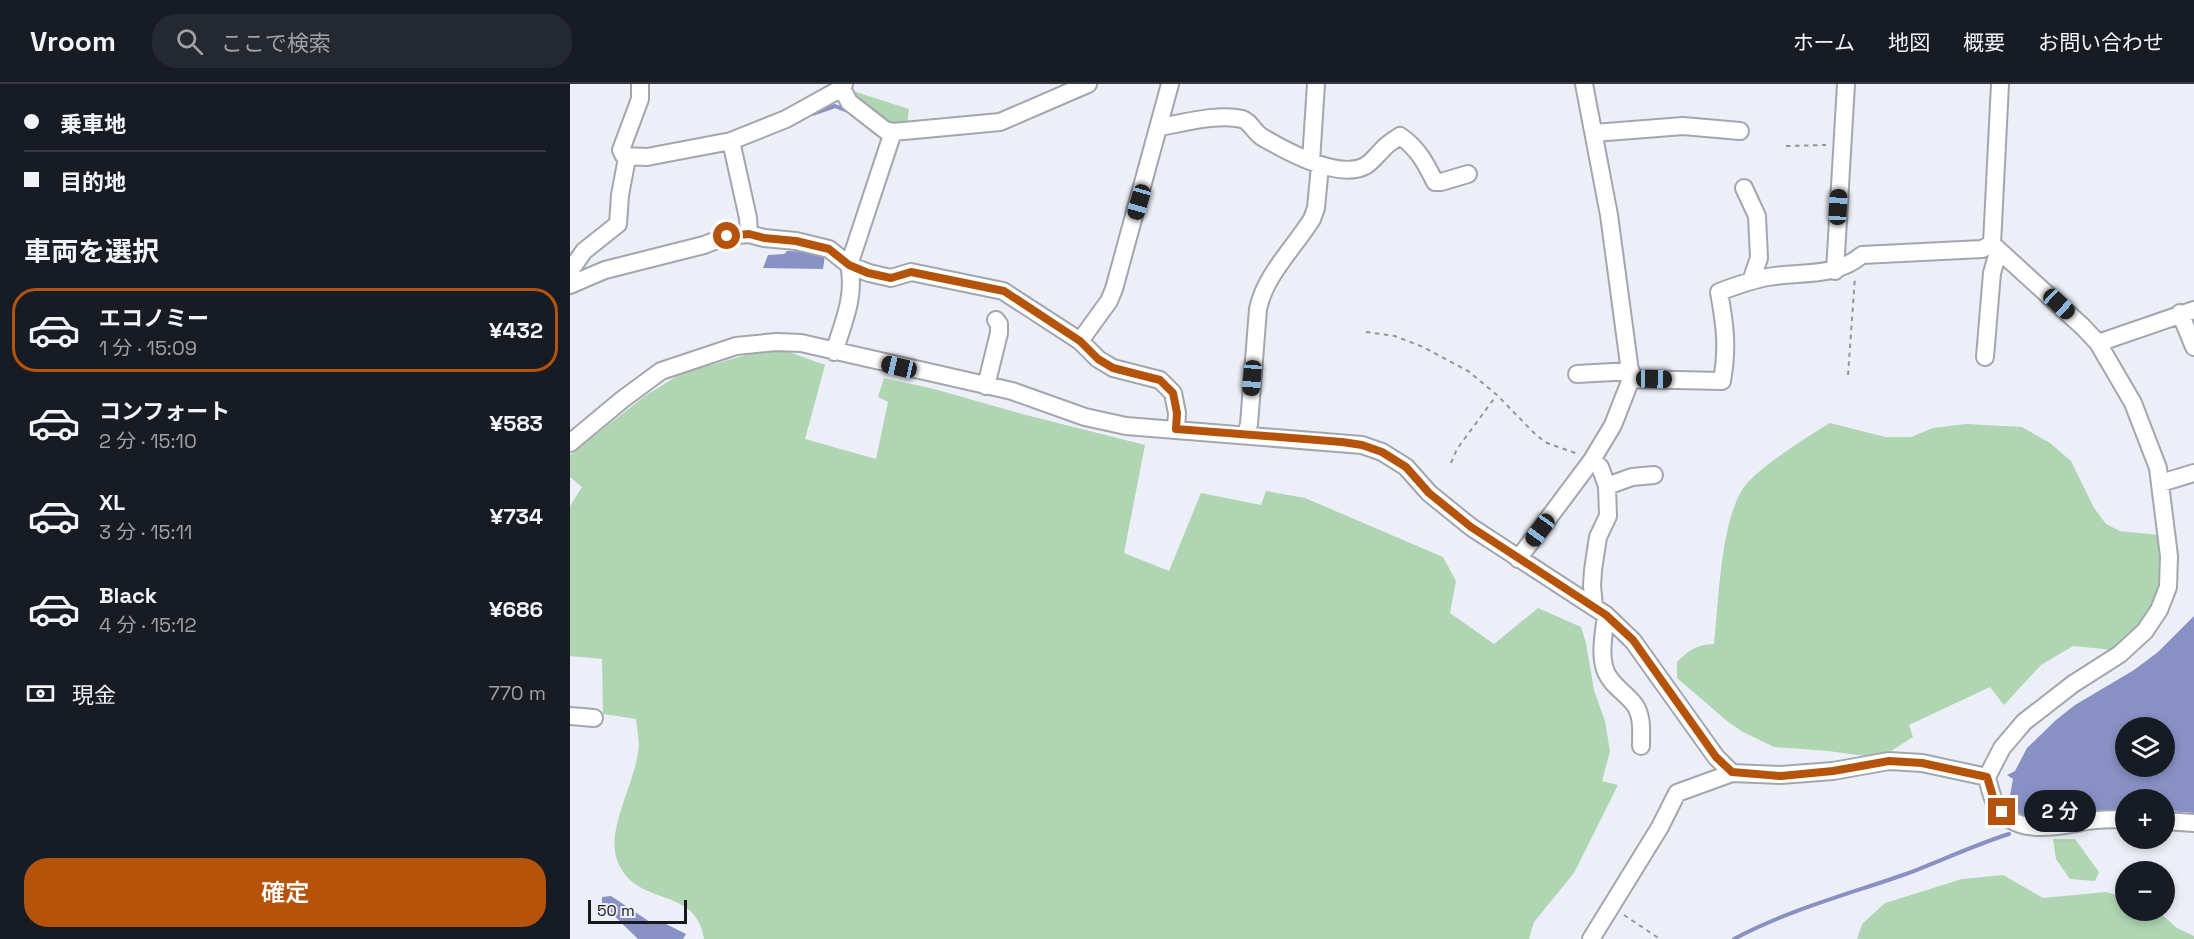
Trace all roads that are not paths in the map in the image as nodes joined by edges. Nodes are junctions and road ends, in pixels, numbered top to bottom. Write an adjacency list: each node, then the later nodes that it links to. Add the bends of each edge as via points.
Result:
1 (640, 84): 14 (street, via 640,99 621,150)
2 (1088, 84): 11 (street, via 1000,122)
3 (1170, 84): 9 (street)
4 (1316, 84): 15 (street)
5 (1584, 84): 12 (street)
6 (1846, 84): 22 (street)
7 (2000, 84): 19 (street)
8 (843, 86): 11 (street, via 849,102); 13 (street)
9 (1160, 127): 15 (street, via 1205,118 1239,118 1260,136); 27 (street, via 1114,289)
10 (1740, 131): 12 (street, via 1683,126)
11 (893, 132): 20 (street)
12 (1594, 133): 33 (street)
13 (732, 145): 14 (street); 18 (street)
14 (626, 162): 21 (street, via 618,224 584,251)
15 (1315, 163): 16 (street, via 1353,169 1365,166 1400,136 1425,160 1435,182); 36 (street, via 1316,207 1312,219 1260,296)
16 (1468, 174)
17 (1744, 188): 23 (street, via 1757,216 1759,258)
18 (749, 234): 20 (street, via 829,249); 24 (street, via 727,236 688,250 605,270)
19 (1995, 248): 22 (street, via 1862,255); 28 (street); 31 (street)
20 (849, 265): 27 (street, via 891,278 911,272 1004,291); 30 (street, via 850,296)
21 (570, 271)
22 (1835, 271): 23 (street)
23 (1751, 281): 33 (street, via 1719,292 1726,331 1722,381)
24 (570, 285)
25 (2187, 311): 28 (street); 29 (street)
26 (996, 320): 34 (street, via 999,333)
27 (1080, 341): 35 (street, via 1113,368 1160,380 1173,393)
28 (2098, 343): 41 (street, via 2133,403)
29 (2194, 347)
30 (834, 352): 34 (street); 37 (street, via 801,343 776,342 736,346 701,357 661,371)
31 (1985, 357)
32 (1577, 374): 33 (street)
33 (1631, 375): 38 (street, via 1613,425)
34 (986, 386): 35 (street, via 1085,417 1126,426)
35 (1176, 429): 36 (street)
36 (1246, 434): 43 (street, via 1342,442 1382,452 1406,467 1429,493 1471,527)
37 (570, 443)
38 (1592, 460): 42 (street, via 1600,467); 43 (street)
39 (2194, 473): 41 (street)
40 (1654, 475): 42 (street)
41 (2161, 483): 49 (street, via 2169,556 2168,587 2159,610 2145,631 2120,654 2024,722 2002,748)
42 (1606, 486): 44 (street, via 1608,516 1599,537 1592,586)
43 (1518, 560): 44 (street)
44 (1600, 611): 47 (street, via 1606,673 1635,705); 48 (street, via 1633,640 1716,757)
45 (570, 716): 46 (street)
46 (594, 718)
47 (1641, 746)
48 (1732, 772): 49 (street, via 1781,776 1889,761 1922,763); 53 (street, via 1677,793 1660,828)
49 (1987, 777): 50 (street, via 2002,812 2025,825 2054,827)
50 (2115, 819)
51 (2175, 822): 52 (street)
52 (2194, 823)
53 (1591, 939)

